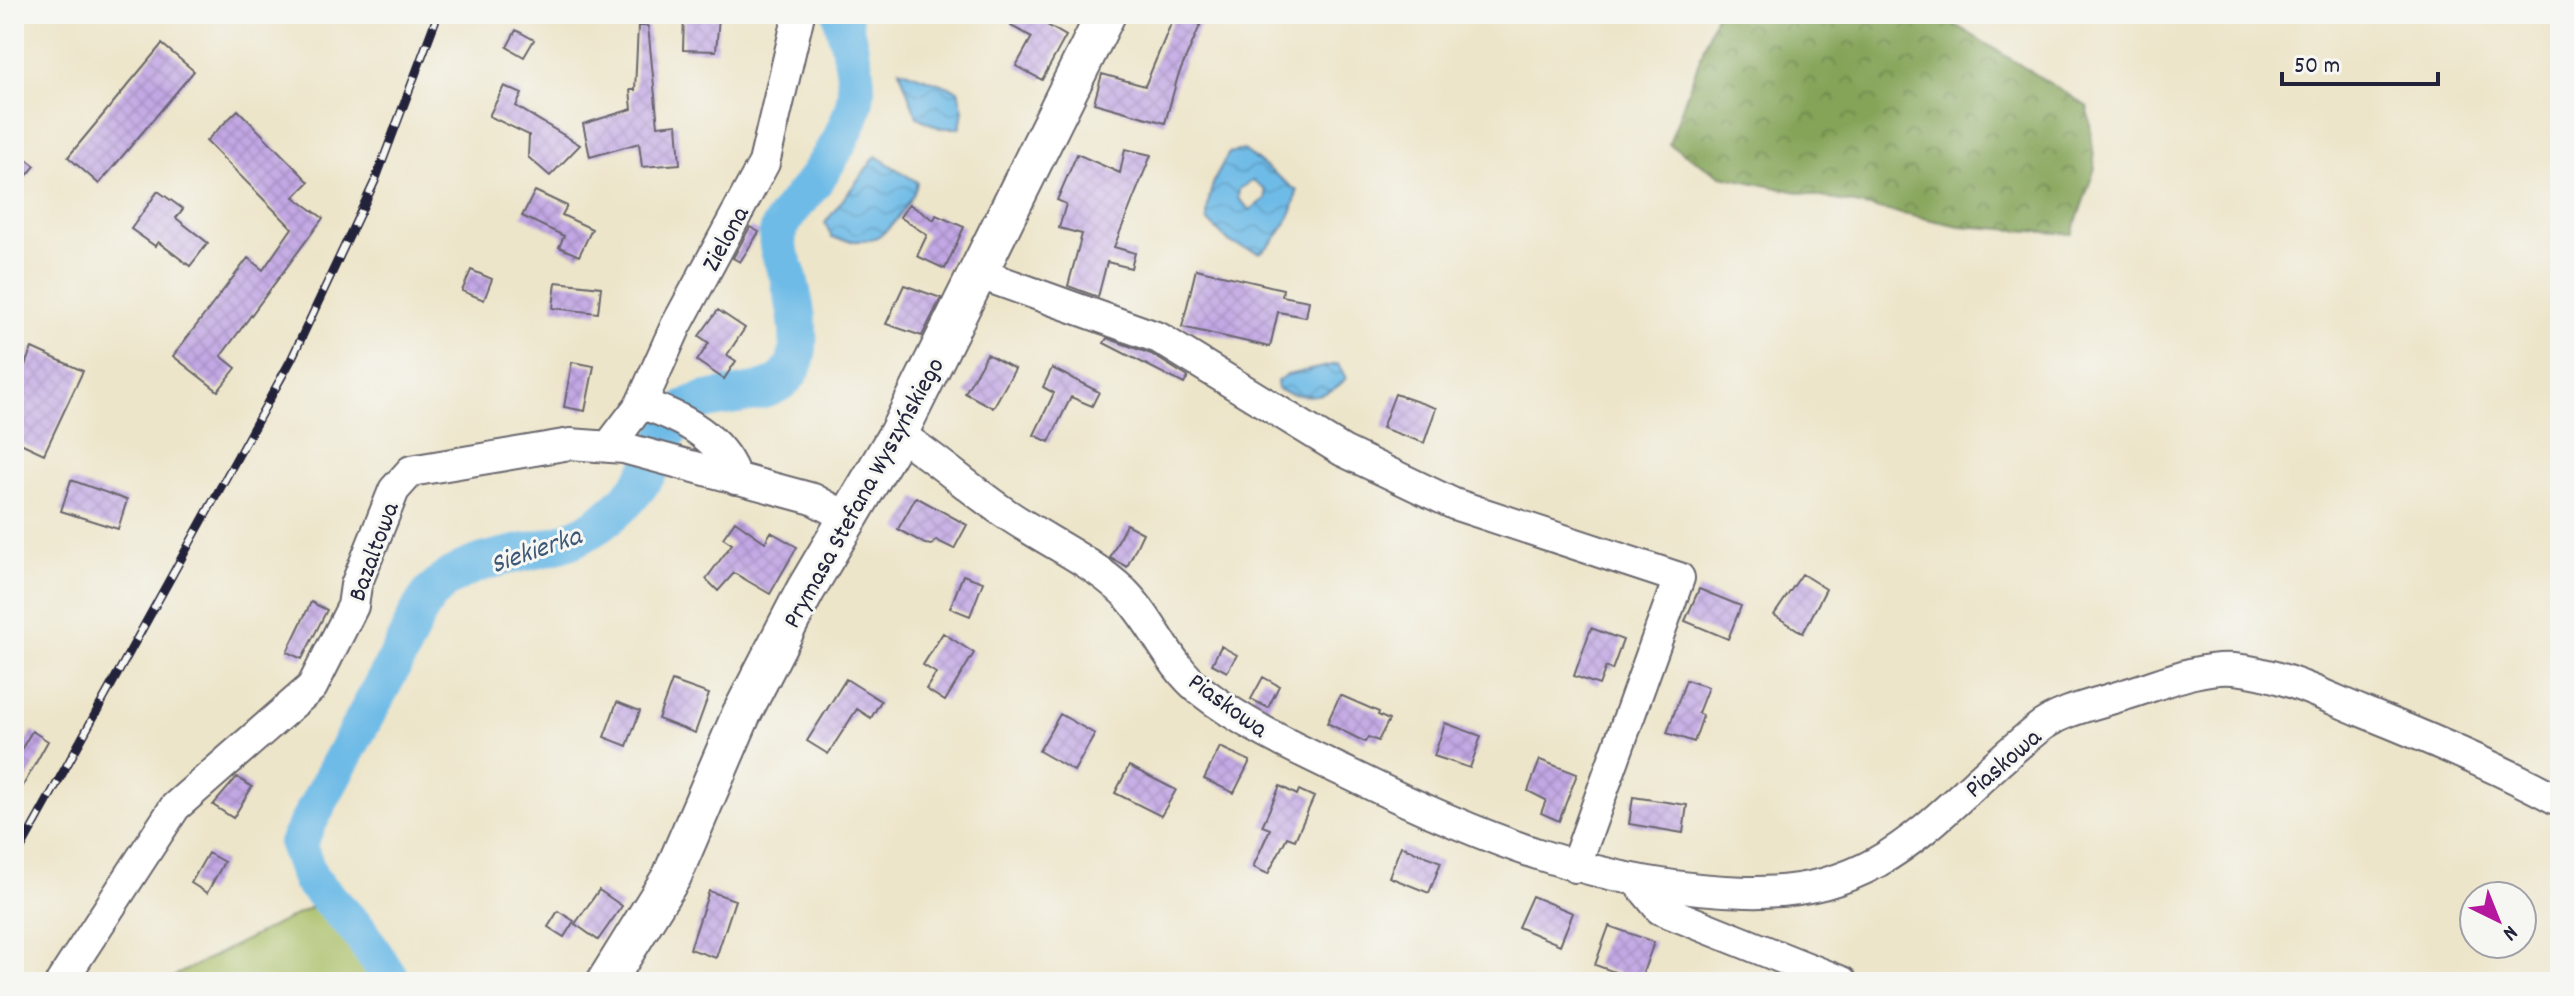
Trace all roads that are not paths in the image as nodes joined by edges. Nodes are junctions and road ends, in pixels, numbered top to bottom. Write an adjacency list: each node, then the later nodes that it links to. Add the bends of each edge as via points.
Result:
1 (799, 14): 4 (street, Zielona, via 764,163 676,326)
2 (1106, 14): 3 (main road, Prymasa Stefana Wyszyńskiego)
3 (980, 274): 5 (main road, Prymasa Stefana Wyszyńskiego); 10 (street, via 1159,338 1343,451 1454,504 1679,578)
4 (653, 407): 6 (street, Zielona); 7 (street, via 720,446)
5 (898, 434): 8 (main road, Prymasa Stefana Wyszyńskiego); 10 (street, Piaskowa, via 1125,594 1187,679 1228,710 1422,808)
6 (616, 447): 7 (street, Bazaltowa); 13 (street, Bazaltowa, via 570,444 411,471 394,490 356,585 353,606 312,687 175,807)
7 (736, 479): 8 (street, Bazaltowa, via 813,499)
8 (848, 518): 12 (main road, Prymasa Stefana Wyszyńskiego, via 739,719 672,876)
9 (2560, 801): 11 (street, Piaskowa, via 2503,770 2311,689 2233,669 2200,671 2041,725 1904,844 1844,879 1821,887 1746,892)
10 (1575, 867): 11 (street, Piaskowa)
11 (1636, 880): 14 (street, via 1660,909)
12 (610, 975)
13 (61, 982)
14 (1842, 982)

